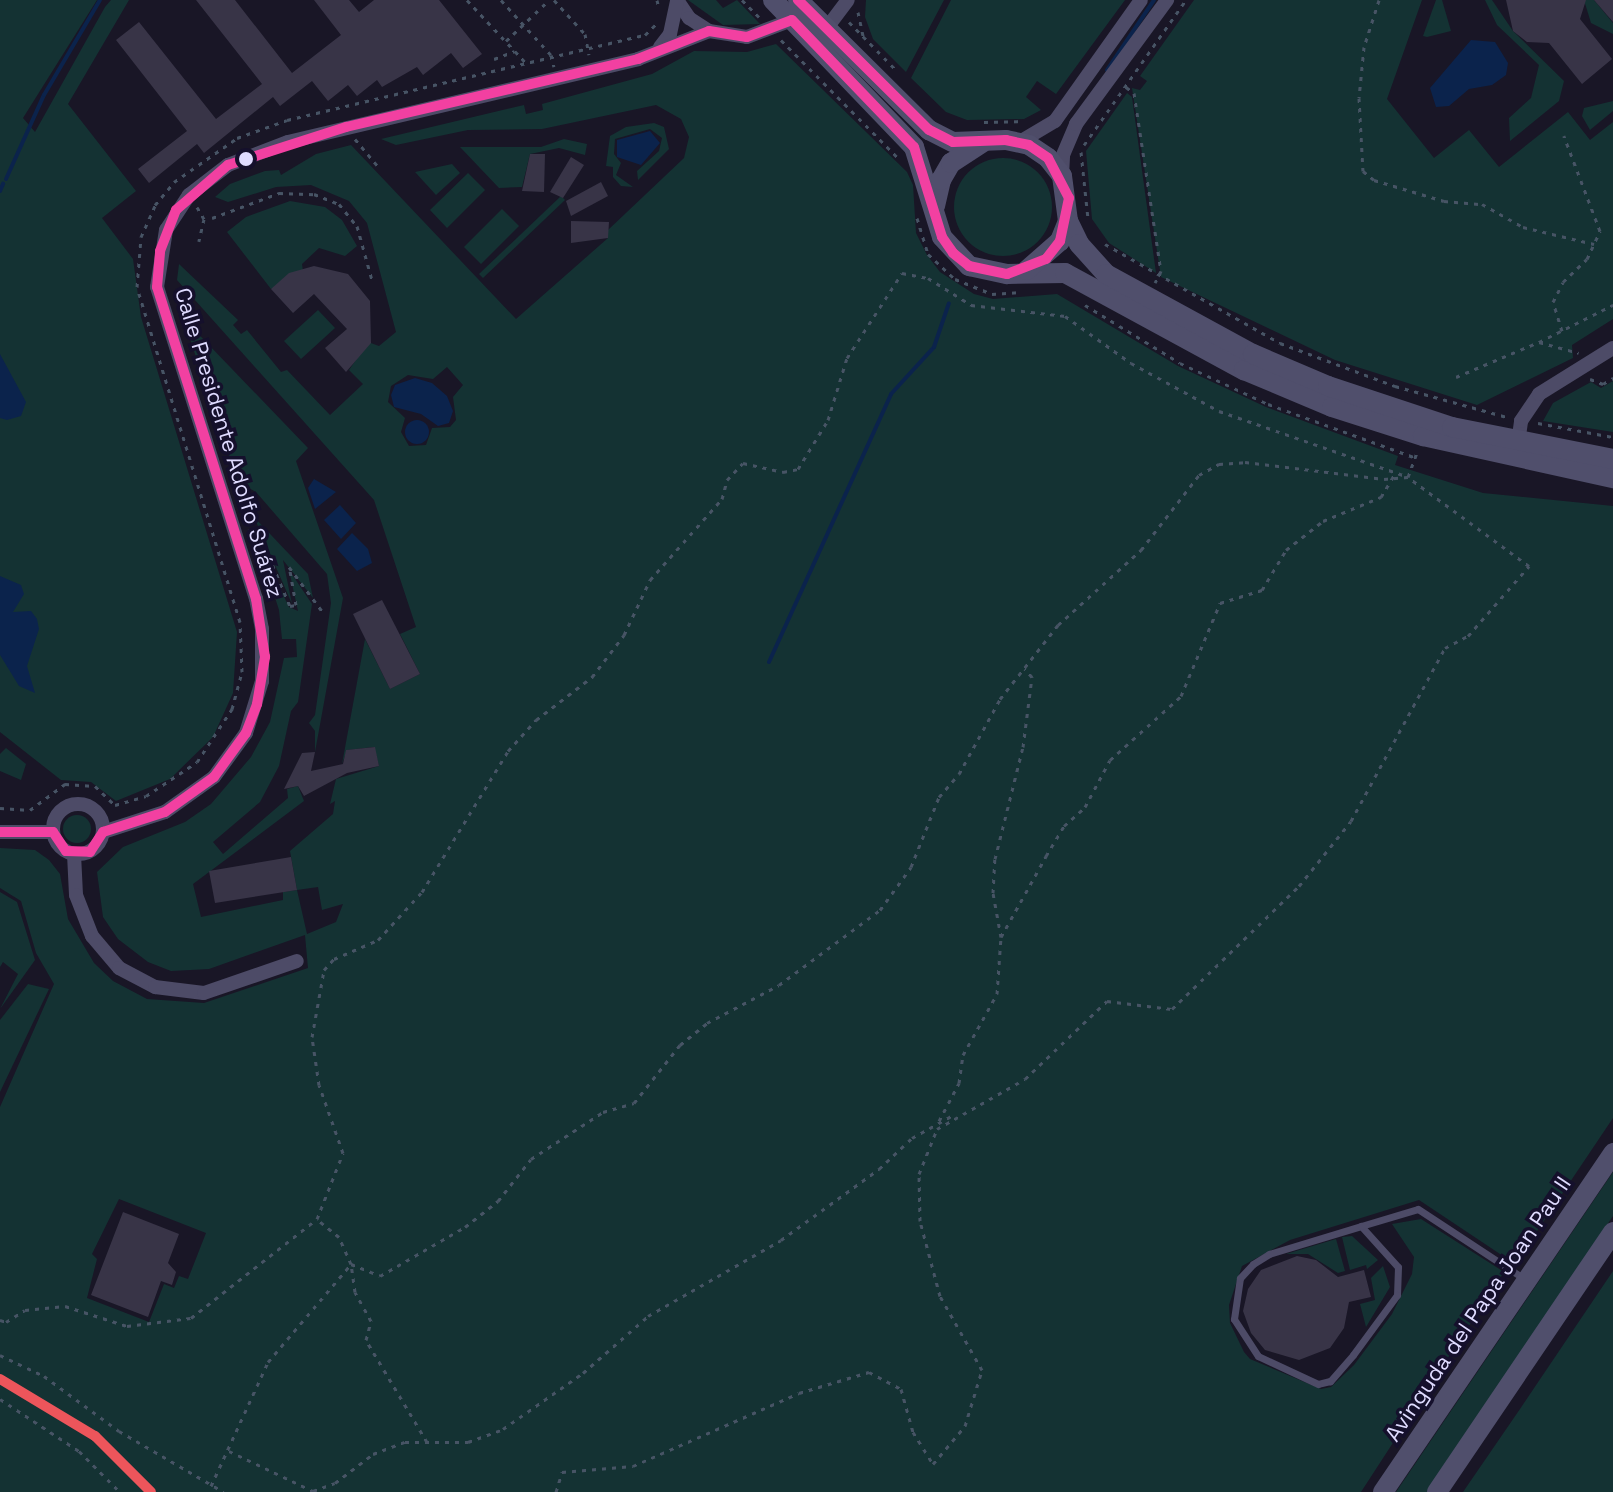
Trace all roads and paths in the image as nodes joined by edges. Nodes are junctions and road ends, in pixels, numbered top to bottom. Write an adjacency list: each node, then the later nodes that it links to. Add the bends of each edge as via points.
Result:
1 (467, 0): 19 (path)
2 (501, 0): 15 (path)
3 (552, 0): 15 (path); 20 (path, via 585,34)
4 (657, 0): 20 (path, via 656,25 645,35)
5 (677, 0): 17 (street, via 689,18); 22 (street, via 670,34)
6 (773, 0): 14 (main road)
7 (798, 0): 16 (main road)
8 (861, 0): 18 (path)
9 (1141, 0): 39 (street, via 1055,121)
10 (1167, 0): 28 (street)
11 (1186, 0): 31 (path)
12 (1379, 0): 49 (path, via 1364,47 1359,98 1363,171 1386,184 1444,201 1482,204 1523,227)
13 (844, 7): 16 (street); 18 (path)
14 (792, 20): 17 (street, via 747,37); 44 (main road, via 914,147)
15 (524, 24): 19 (path); 23 (path)
16 (826, 29): 38 (main road, via 929,130 953,142)
17 (709, 31): 22 (street, Calle Presidente Adolfo Suárez)
18 (863, 36): 29 (path)
19 (506, 41): 21 (path)
20 (588, 48): 23 (path); 26 (path)
21 (515, 51): 24 (path); 25 (path)
22 (655, 54): 26 (street, Calle Presidente Adolfo Suárez)
23 (551, 57): 25 (path); 27 (path)
24 (494, 59)
25 (525, 63): 30 (path); 76 (path, via 332,107 237,138 198,161 155,205 141,237 137,287 240,622 242,660 235,697 197,762 146,796 115,805 95,786 65,784 30,810)
26 (592, 70): 27 (street, Calle Presidente Adolfo Suárez)
27 (556, 78): 30 (street, Calle Presidente Adolfo Suárez)
28 (1113, 78): 31 (path); 32 (street)
29 (904, 79)
30 (532, 84): 35 (street, Calle Presidente Adolfo Suárez)
31 (1126, 87): 36 (path); 51 (path, via 1134,93 1161,271)
32 (1079, 120): 36 (path); 41 (street, via 1066,145)
33 (1027, 121): 34 (path)
34 (969, 125)
35 (346, 127): 40 (path); 42 (street, Calle Presidente Adolfo Suárez, via 228,165)
36 (1093, 131): 46 (path, via 1079,169)
37 (1564, 136): 49 (path, via 1600,231)
38 (983, 143): 39 (main road); 44 (main road, via 951,163 938,189)
39 (1018, 143): 41 (main road, via 1048,158)
40 (380, 169)
41 (1062, 176): 45 (main road)
42 (189, 195): 48 (path, via 204,219); 73 (street, Calle Presidente Adolfo Suárez, via 166,230 157,287)
43 (212, 218): 52 (path, via 279,193 314,194 339,204 357,226)
44 (936, 218): 50 (main road, via 942,237 969,266 997,274)
45 (1068, 221): 50 (main road, via 1046,259); 53 (main road, via 1091,260)
46 (1090, 228)
47 (1096, 236): 51 (path)
48 (199, 241)
49 (1594, 244): 55 (path, via 1553,302)
50 (1027, 270): 65 (main road, via 1074,276 1244,370 1332,407)
51 (1157, 278): 53 (path); 63 (path, via 1320,359)
52 (372, 280)
53 (1147, 298): 67 (main road, via 1328,386)
54 (1613, 305): 55 (path)
55 (1562, 331): 56 (path)
56 (1539, 342): 58 (path); 59 (path)
57 (1613, 348): 58 (street)
58 (1598, 358): 63 (street, via 1539,394)
59 (1456, 377)
60 (1613, 378): 61 (path, via 1603,384 1592,378)
61 (1581, 384)
62 (1542, 412): 64 (path)
63 (1521, 421): 64 (path); 67 (street)
64 (1538, 423): 66 (path)
65 (1423, 436): 70 (path); 72 (main road)
66 (1613, 437)
67 (1518, 443): 68 (main road)
68 (1613, 459)
69 (1397, 471): 70 (path); 71 (path); 86 (path, via 1326,452 1219,411 1131,363 1065,316 971,305 928,278 902,273 847,358 832,412 798,469 783,472 743,463 727,480 722,499 650,580 624,635 592,677 536,720 508,751 422,892 378,940 334,959 324,970 312,1037 319,1085 343,1153)
70 (1408, 477): 71 (path); 83 (path, via 1529,566 1468,636 1445,648 1351,821 1259,925 1172,1009 1107,1001 1025,1079)
71 (1388, 478): 75 (path, via 1324,468 1219,464 1199,475 1141,550 1058,625); 81 (path, via 1381,497 1306,532 1286,550 1262,590 1220,603 1181,696 1110,760 1085,807 1064,826)
72 (1613, 478)
73 (236, 535): 74 (path, via 257,528 290,606 296,605 289,567); 79 (street, Calle Presidente Adolfo Suárez, via 256,599 265,657 246,733 214,777 183,802)
74 (322, 611)
75 (1024, 667): 81 (path, via 1032,677 1023,747 995,859 993,893); 89 (path, via 959,774 939,797 911,867 880,910 779,985 707,1023 680,1045 634,1103 603,1112 531,1159 498,1201 465,1227 380,1276)
76 (0, 808)
77 (0, 832): 78 (street)
78 (53, 832): 79 (street, via 63,810 78,804 94,809); 80 (street, via 60,846)
79 (103, 832): 80 (street, via 90,852)
80 (74, 854): 82 (street, via 76,895 92,936 119,968 155,987 204,993)
81 (1001, 937): 84 (path, via 997,994 963,1055 959,1083)
82 (297, 961)
83 (973, 1105): 84 (path); 94 (path, via 912,1138 879,1169 781,1240 648,1316 583,1373 503,1429 468,1442)
84 (937, 1129): 100 (path, via 919,1174 920,1221 940,1296 982,1370 965,1426 933,1464 913,1432 901,1389 869,1372 799,1393 633,1466 562,1472)
85 (1613, 1153): 90 (main road, Avinguda del Papa Joan Pau II)
86 (317, 1219): 89 (path, via 339,1237); 91 (path, via 191,1318 127,1326 65,1306 25,1310 6,1322)
87 (1361, 1226): 87 (lane, via 1269,1254 1240,1278 1234,1319 1258,1356 1318,1384 1330,1381 1353,1355 1397,1295 1398,1267); 90 (lane, via 1418,1209)
88 (1613, 1232): 102 (main road)
89 (351, 1264): 94 (path, via 355,1292 371,1321 366,1340); 95 (path, via 268,1362)
90 (1526, 1280): 101 (main road, Avinguda del Papa Joan Pau II)
91 (0, 1320)
92 (0, 1355): 96 (path, via 44,1376 119,1431)
93 (0, 1399): 97 (path, via 79,1451)
94 (427, 1442): 99 (path, via 405,1442 373,1454 335,1483)
95 (229, 1451): 96 (path); 99 (path)
96 (211, 1486): 98 (path)
97 (120, 1492)
98 (224, 1492)
99 (312, 1492)
100 (556, 1492)
101 (1383, 1492)
102 (1437, 1492)

